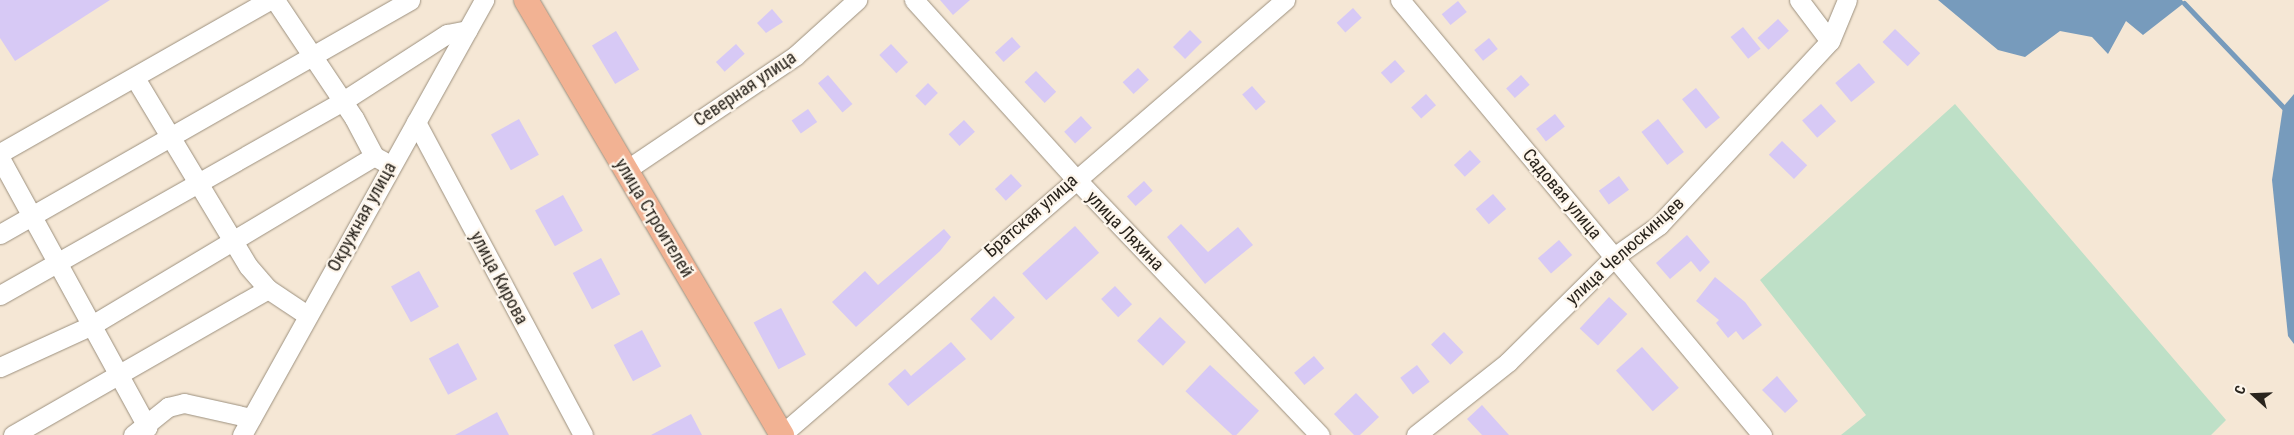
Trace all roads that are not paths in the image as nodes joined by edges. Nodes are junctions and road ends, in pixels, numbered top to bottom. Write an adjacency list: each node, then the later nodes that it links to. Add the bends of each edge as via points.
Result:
1 (269, 0): 15 (street)
2 (275, 0): 14 (street)
3 (410, 0): 14 (street)
4 (484, 0): 12 (street, Окружная улица)
5 (526, 0): 23 (main road, улица Строителей)
6 (857, 0): 23 (street, Северная улица, via 795,56)
7 (914, 0): 24 (street, улица Ляхина)
8 (1285, 0): 24 (street, Братская улица)
9 (1400, 0): 29 (street, Садовая улица)
10 (1799, 0): 13 (street)
11 (1847, 0): 13 (street, улица Челюскинцев)
12 (468, 30): 16 (street, via 447,34); 17 (street, Окружная улица)
13 (1830, 41): 29 (street, улица Челюскинцев, via 1659,225)
14 (313, 56): 16 (street); 18 (street)
15 (135, 78): 18 (street); 19 (street)
16 (343, 101): 20 (street); 25 (street)
17 (416, 122): 22 (street, Окружная улица); 41 (street, улица Кирова)
18 (171, 137): 25 (street); 26 (street)
19 (0, 153)
20 (374, 156): 22 (street); 28 (street)
21 (0, 158): 26 (street)
22 (391, 166): 33 (street, Окружная улица)
23 (626, 170): 42 (main road, улица Строителей)
24 (1075, 178): 42 (street, Братская улица); 43 (street, улица Ляхина)
25 (199, 183): 28 (street); 30 (street)
26 (32, 215): 27 (street); 30 (street)
27 (0, 234)
28 (232, 240): 31 (street); 34 (street)
29 (1614, 257): 44 (street, улица Челюскинцев, via 1508,362); 45 (street, Садовая улица)
30 (58, 262): 32 (street); 34 (street)
31 (268, 289): 33 (street); 36 (street)
32 (0, 294)
33 (307, 316): 37 (street, Окружная улица)
34 (92, 325): 35 (street); 36 (street)
35 (0, 367)
36 (120, 376): 38 (street); 39 (street)
37 (251, 418): 38 (street, via 184,403 168,407); 40 (street, Окружная улица)
38 (140, 431)
39 (14, 435)
40 (242, 435)
41 (583, 435)
42 (782, 435)
43 (1320, 435)
44 (1416, 435)
45 (1762, 435)

